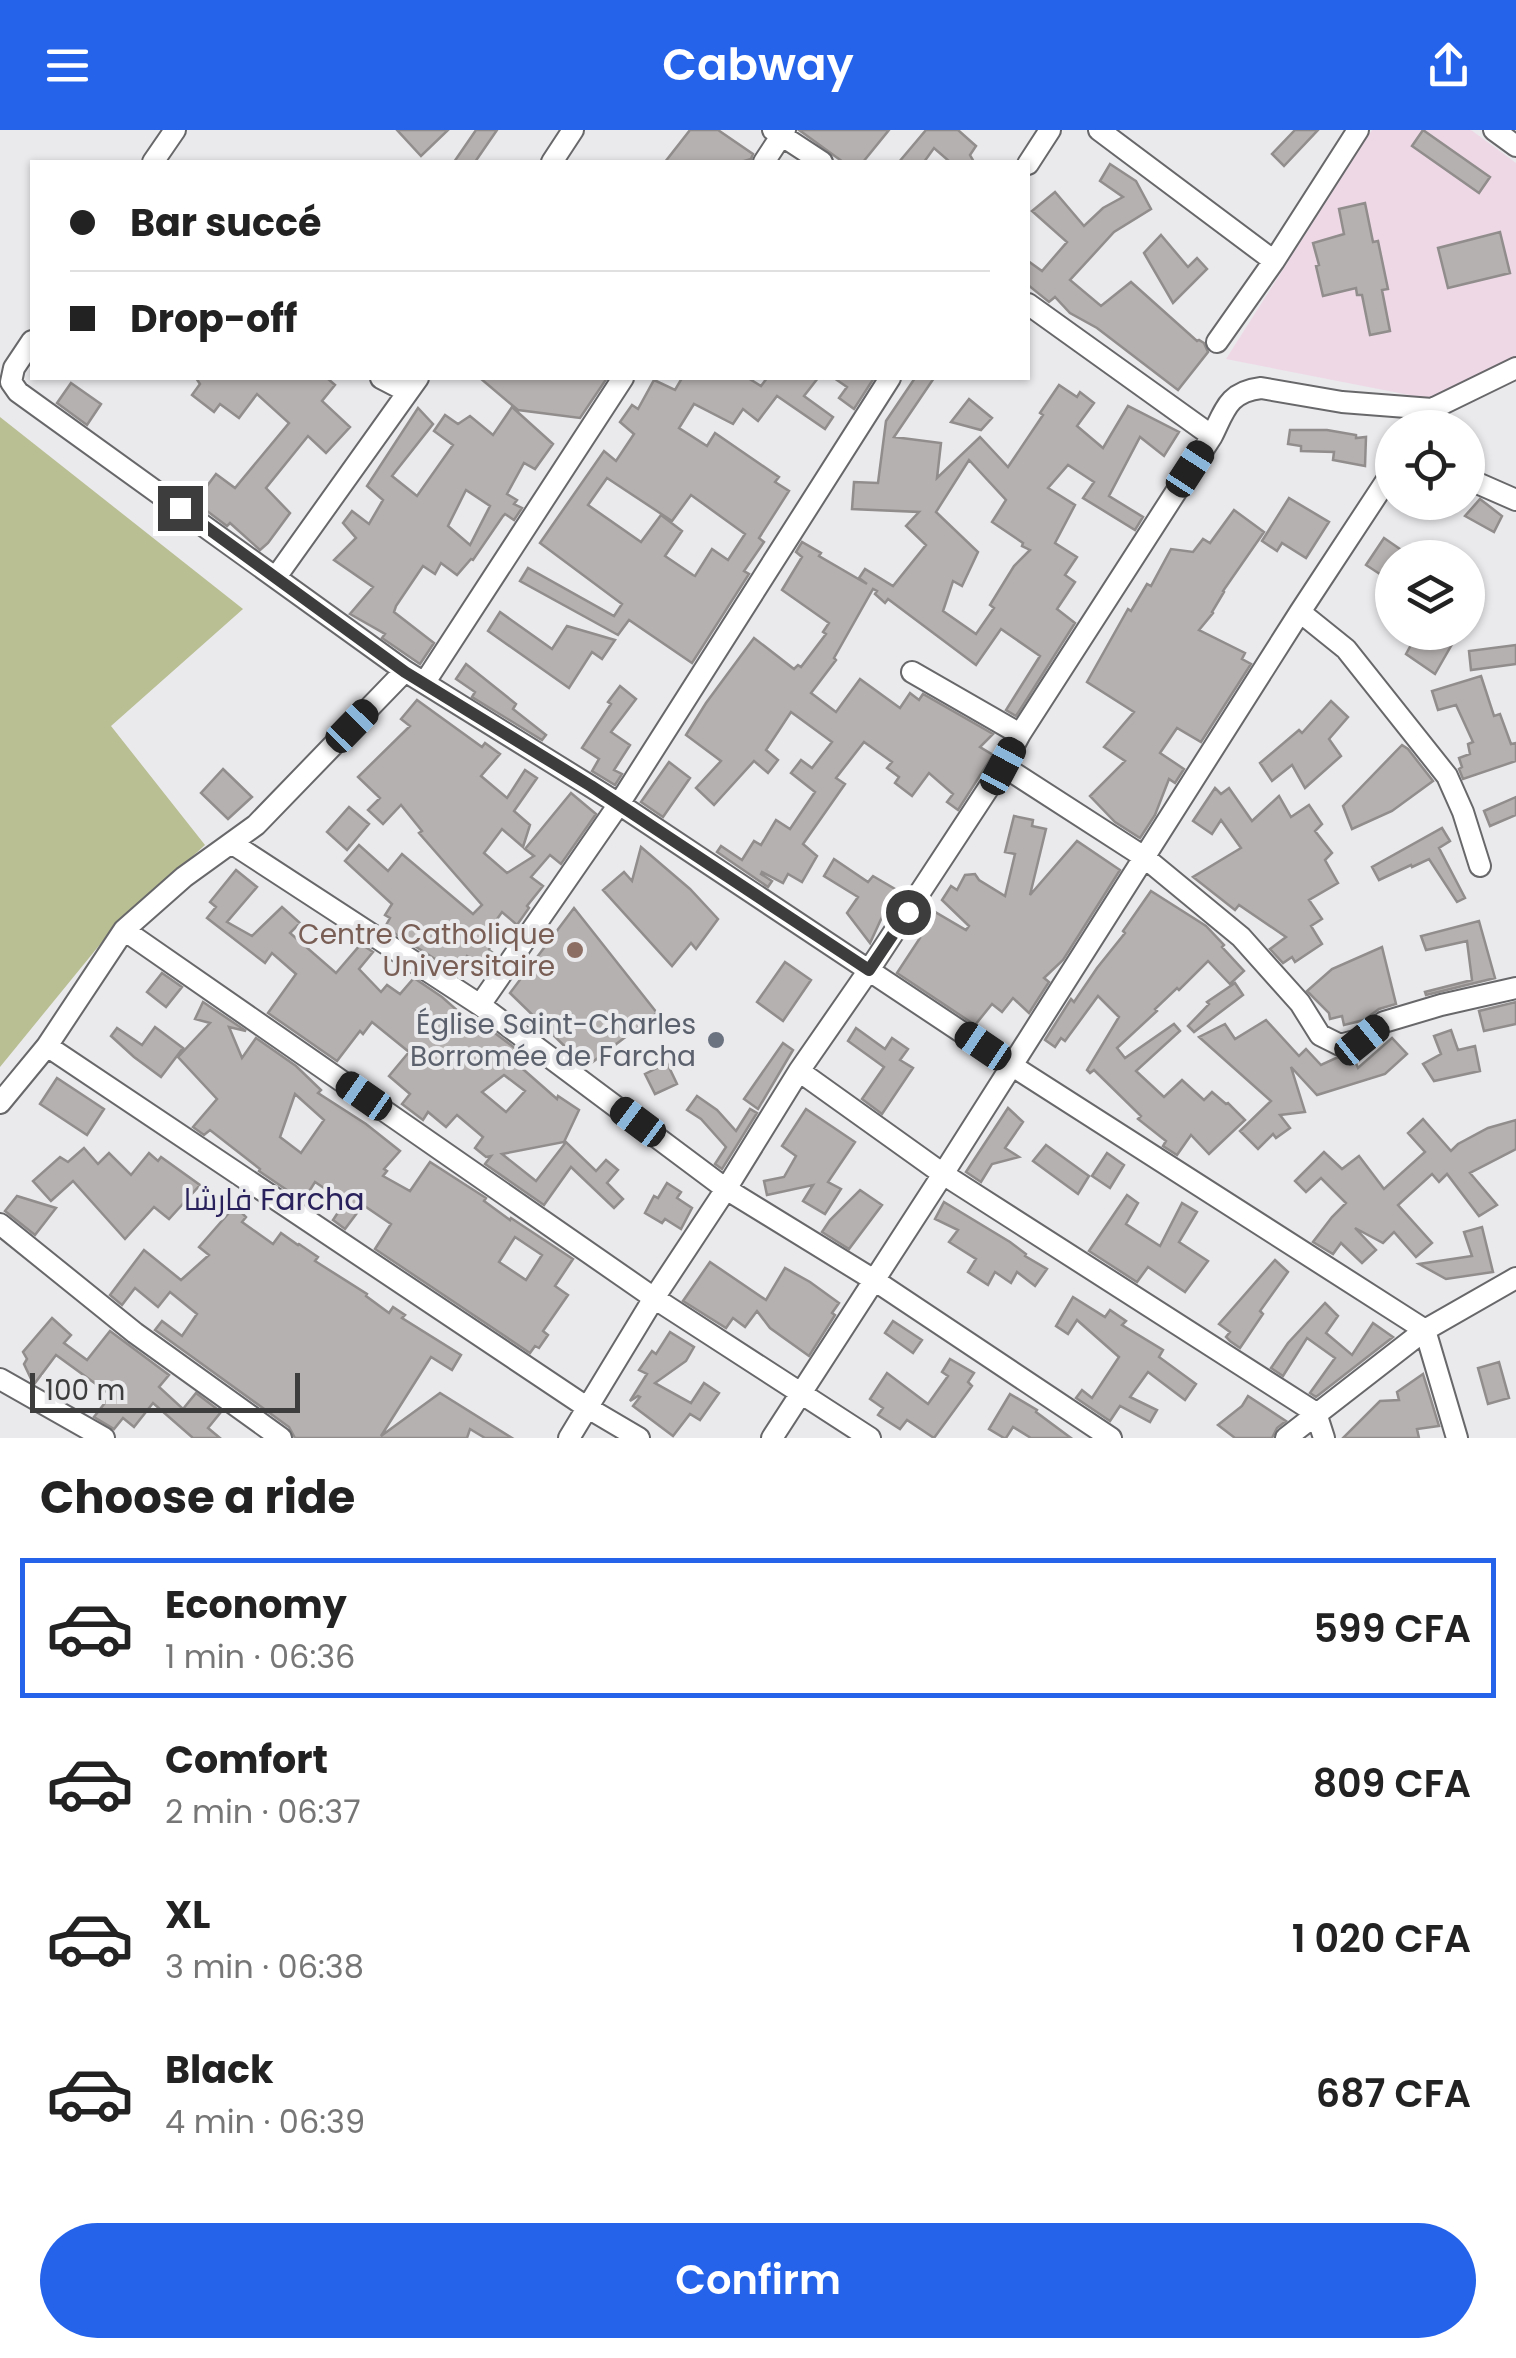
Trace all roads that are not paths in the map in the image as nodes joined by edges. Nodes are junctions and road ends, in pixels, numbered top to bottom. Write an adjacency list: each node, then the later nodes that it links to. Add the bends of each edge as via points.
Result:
1 (175, 130): 9 (street)
2 (573, 130): 10 (street)
3 (1050, 130): 13 (street)
4 (1099, 130): 14 (street)
5 (1494, 130): 8 (street)
6 (780, 132): 11 (street); 12 (street)
7 (1354, 132): 14 (street)
8 (1516, 146)
9 (158, 160)
10 (553, 160)
11 (765, 160)
12 (819, 160)
13 (1030, 161)
14 (1274, 261): 16 (street)
15 (1030, 305): 23 (street)
16 (1217, 342)
17 (30, 344): 27 (street, via 14,368 18,392)
18 (1516, 368): 22 (street)
19 (622, 380): 31 (street)
20 (889, 380): 34 (street)
21 (413, 385): 27 (street)
22 (1432, 409): 23 (street, via 1250,390 1229,401)
23 (1212, 436): 32 (street)
24 (1485, 486): 26 (street)
25 (1375, 498): 28 (street)
26 (1516, 500)
27 (276, 577): 29 (street)
28 (1300, 612): 36 (street); 37 (street, via 1346,648 1446,776)
29 (405, 672): 31 (street); 35 (street)
30 (912, 672): 32 (street)
31 (424, 682): 34 (street)
32 (1020, 734): 33 (street)
33 (1003, 766): 36 (street); 39 (street)
34 (619, 804): 39 (street); 41 (street)
35 (233, 844): 38 (street); 41 (street)
36 (1144, 857): 40 (street, via 1241,937 1300,1002 1320,1035 1340,1045 1362,1040 1384,1022); 43 (street)
37 (1480, 866)
38 (124, 930): 42 (street); 51 (street)
39 (869, 970): 43 (street); 44 (street)
40 (1516, 988)
41 (480, 1005): 47 (street)
42 (47, 1046): 45 (street); 55 (street)
43 (1011, 1064): 46 (street); 52 (street)
44 (799, 1070): 46 (street); 47 (street)
45 (0, 1103)
46 (943, 1174): 50 (street); 56 (street)
47 (726, 1189): 50 (street); 51 (street)
48 (0, 1224): 58 (street, via 135,1334)
49 (1516, 1278): 52 (street)
50 (874, 1280): 54 (street); 63 (street)
51 (654, 1298): 54 (street); 55 (street)
52 (1425, 1330): 56 (street); 66 (street)
53 (0, 1378): 57 (street)
54 (800, 1393): 61 (street); 62 (street)
55 (588, 1408): 59 (street); 60 (street)
56 (1316, 1413): 64 (street); 65 (street)
57 (104, 1438)
58 (281, 1438)
59 (569, 1438)
60 (639, 1438)
61 (772, 1438)
62 (870, 1438)
63 (1112, 1438)
64 (1286, 1438)
65 (1324, 1438)
66 (1458, 1438)

